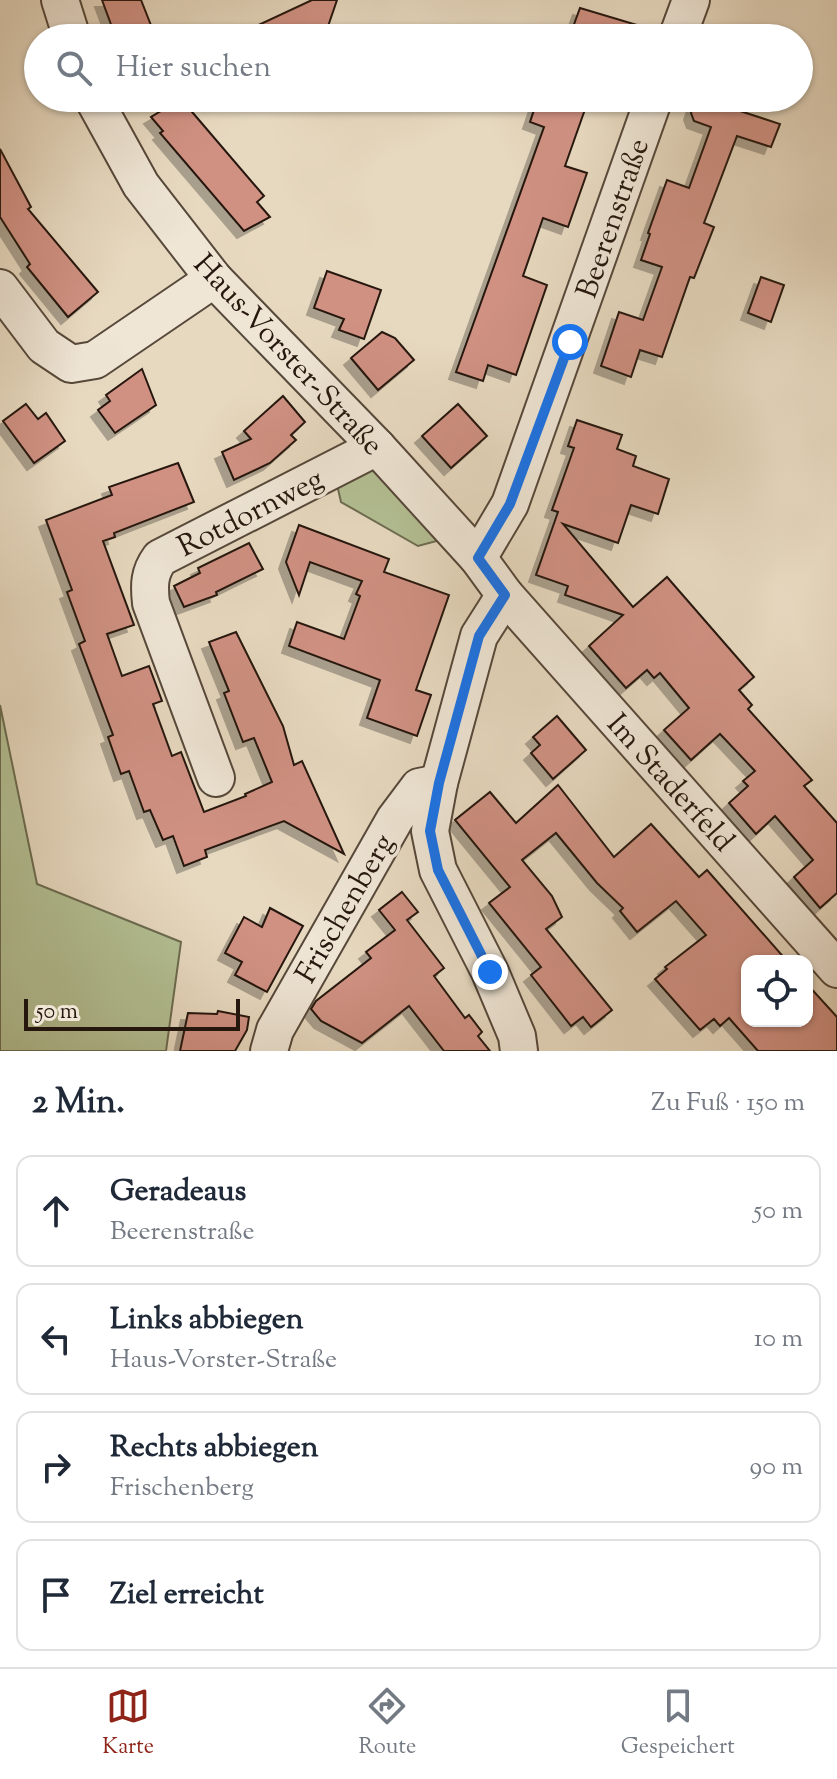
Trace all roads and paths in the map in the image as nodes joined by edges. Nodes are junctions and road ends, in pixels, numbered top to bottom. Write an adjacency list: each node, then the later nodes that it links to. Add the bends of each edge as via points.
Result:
1 (60, 0): 3 (street)
2 (691, 0): 4 (street)
3 (68, 24)
4 (682, 24)
5 (101, 112): 7 (street, Haus-Vorster-Straße, via 141,185)
6 (649, 112): 10 (street, Beerenstraße, via 510,504)
7 (214, 279): 8 (street, via 95,360 71,364 44,346); 9 (street, Haus-Vorster-Straße)
8 (0, 288)
9 (377, 447): 10 (street, Haus-Vorster-Straße); 12 (street, Rotdornweg, via 160,558 153,567 151,603)
10 (478, 558): 11 (street, Haus-Vorster-Straße)
11 (505, 595): 13 (street, Frischenberg, via 479,636); 14 (street, Im Staderfeld)
12 (216, 778)
13 (439, 783): 15 (street, Frischenberg, via 419,787 395,819 275,1030); 16 (street, Frischenberg, via 430,831 438,870 490,972)
14 (837, 969)
15 (269, 1051)
16 (519, 1051)

